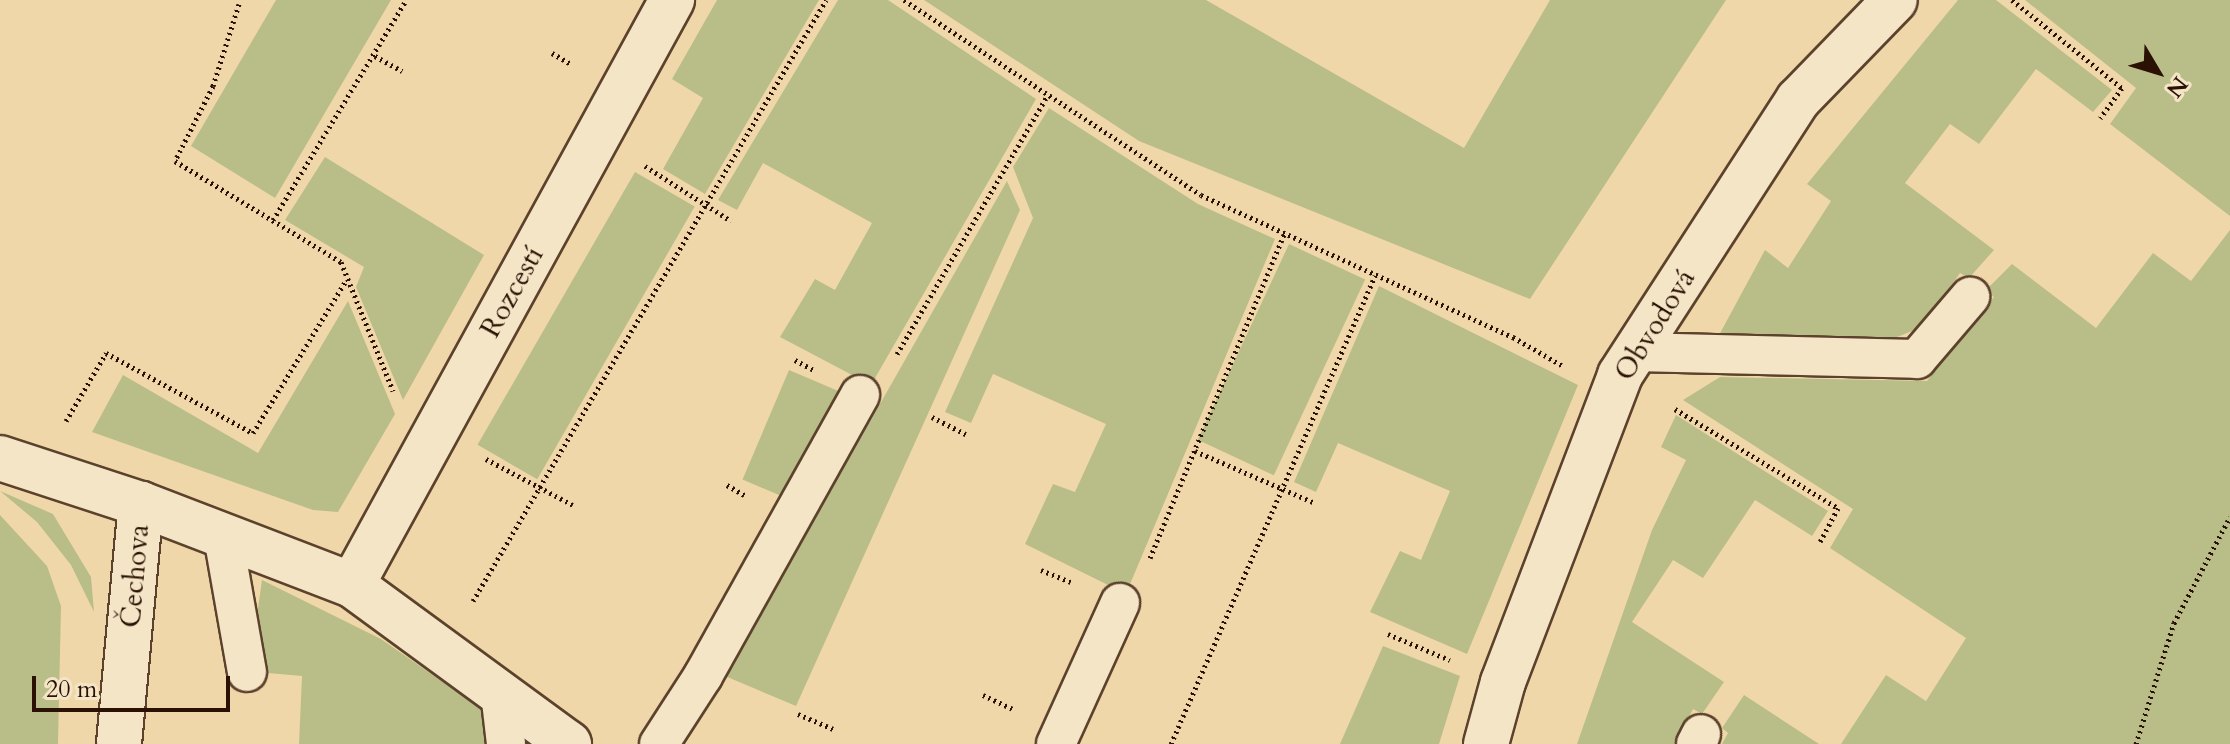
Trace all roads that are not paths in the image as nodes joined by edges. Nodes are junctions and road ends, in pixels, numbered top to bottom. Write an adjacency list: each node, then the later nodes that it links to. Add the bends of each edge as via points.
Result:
1 (672, 0): 9 (street, Rozcestí)
2 (1895, 0): 4 (street, Obvodová, via 1798,100)
3 (1970, 297): 4 (lane, via 1917,359)
4 (1622, 374): 18 (street, Obvodová, via 1503,682)
5 (860, 395): 16 (lane, via 703,676)
6 (0, 458): 7 (street)
7 (141, 504): 8 (street); 13 (street, Čechova)
8 (223, 536): 9 (street); 11 (lane)
9 (352, 585): 12 (street)
10 (1120, 603): 17 (lane)
11 (247, 672)
12 (500, 692): 14 (lane); 15 (street)
13 (119, 744)
14 (506, 744)
15 (569, 744)
16 (659, 744)
17 (1056, 744)
18 (1486, 744)

